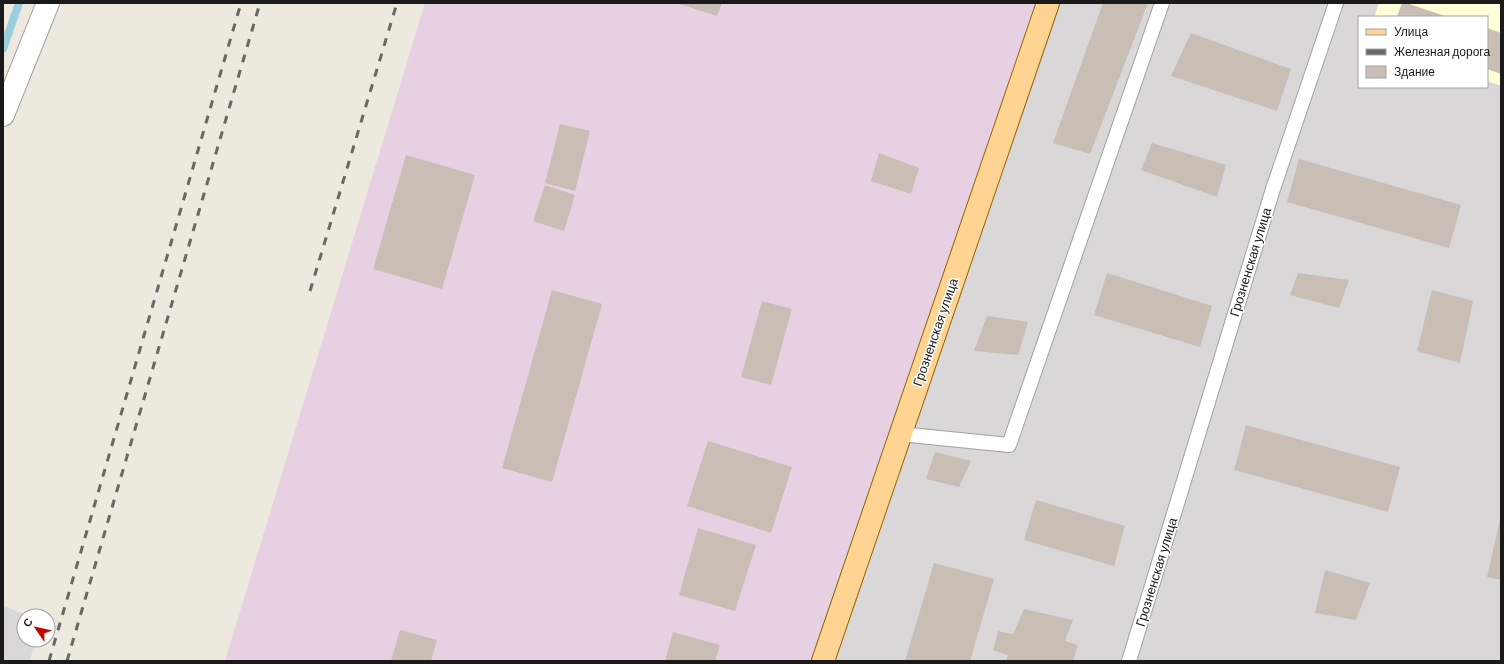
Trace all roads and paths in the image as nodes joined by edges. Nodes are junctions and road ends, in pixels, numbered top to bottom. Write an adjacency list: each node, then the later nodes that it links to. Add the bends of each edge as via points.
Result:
1 (48, 3): 5 (street)
2 (1048, 3): 6 (main road, Грозненская улица)
3 (1162, 3): 6 (lane, via 1010,445)
4 (1336, 3): 8 (lane, Грозненская улица, via 1272,189)
5 (3, 115)
6 (900, 434): 7 (main road, Грозненская улица)
7 (822, 661)
8 (1129, 661)

